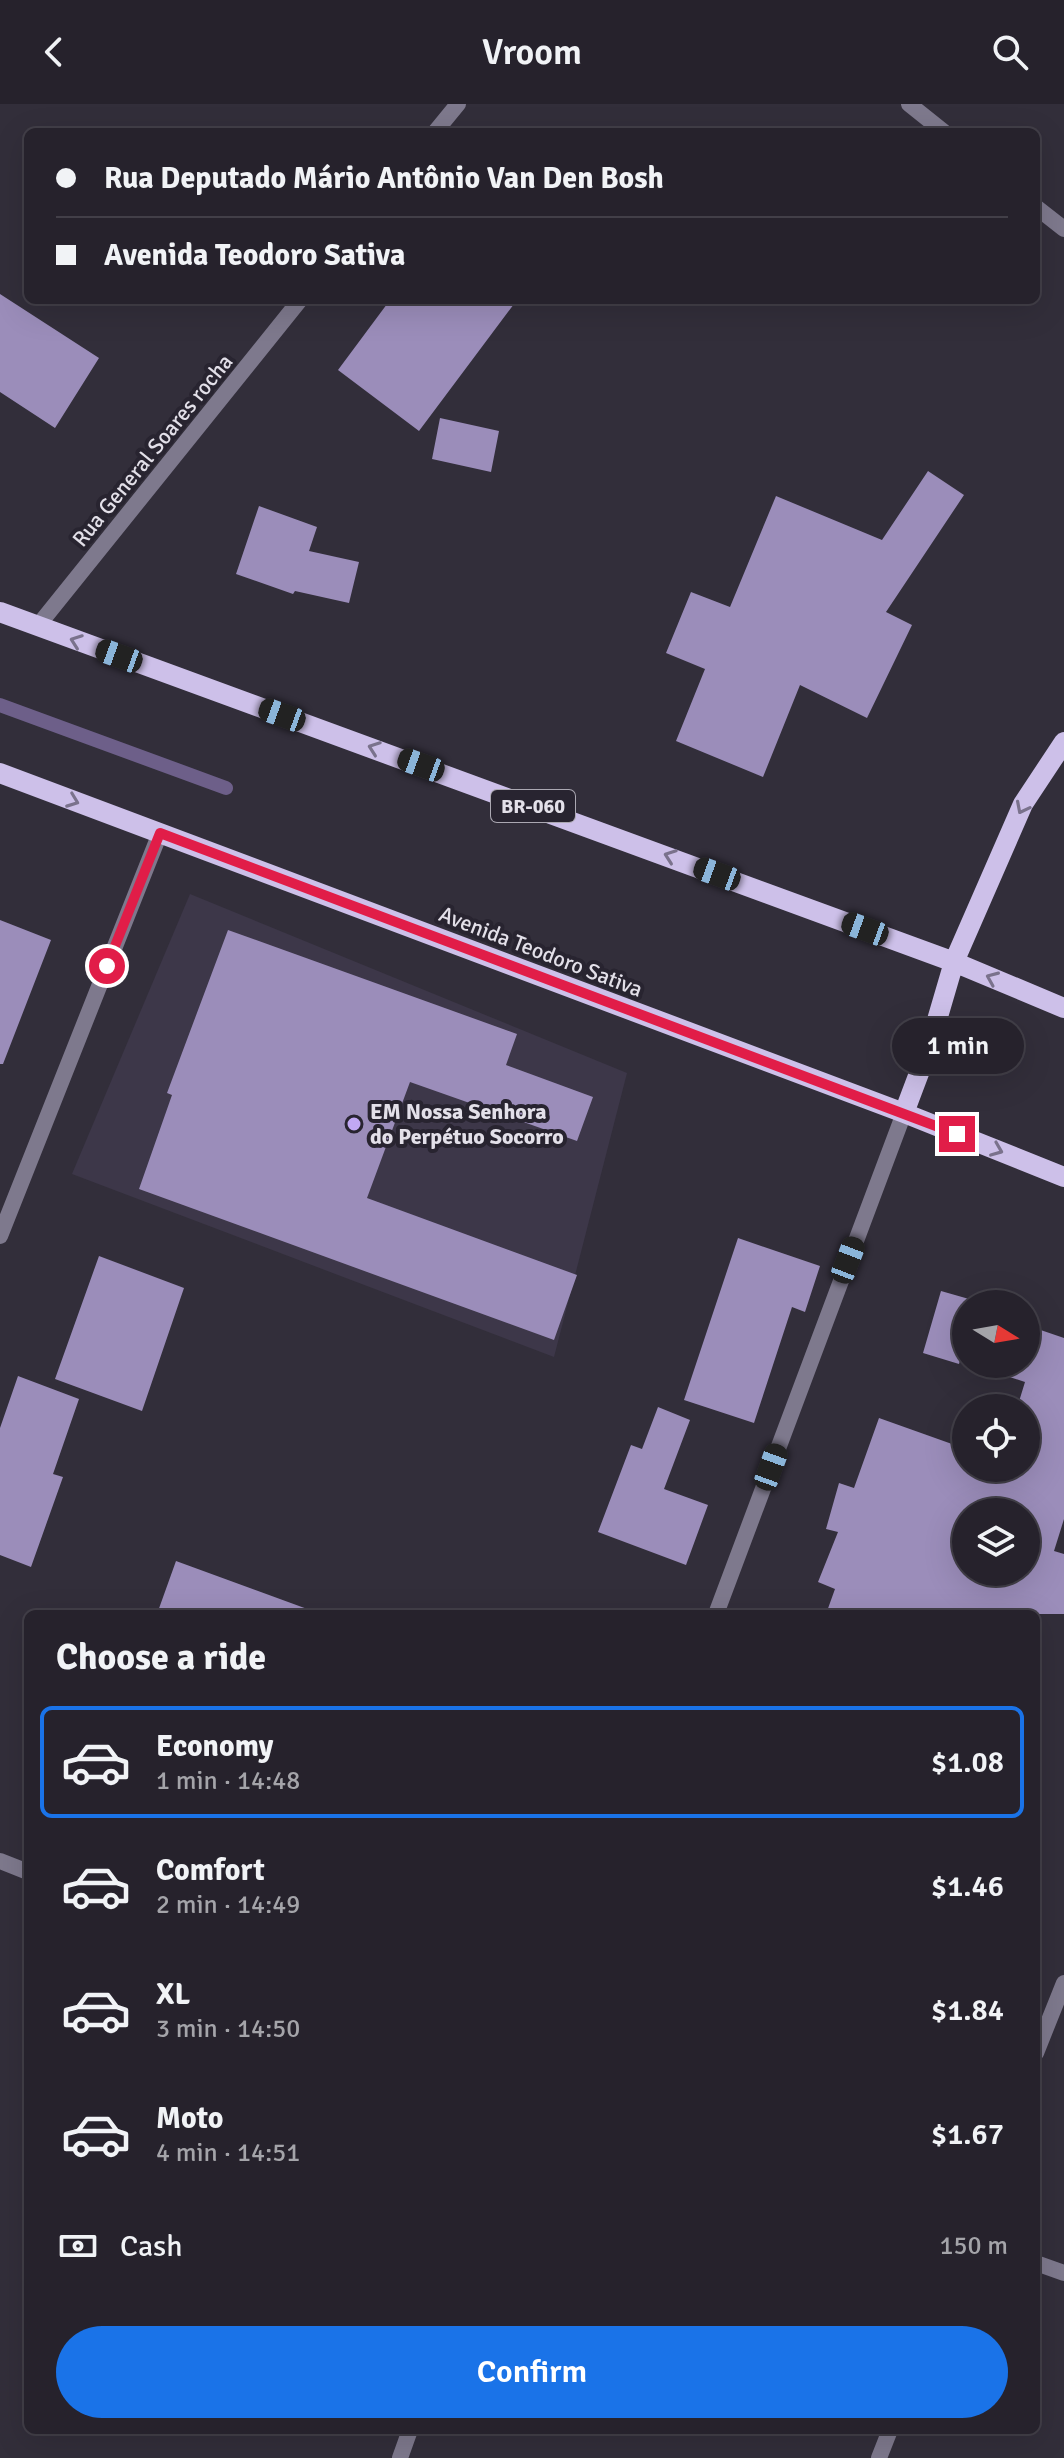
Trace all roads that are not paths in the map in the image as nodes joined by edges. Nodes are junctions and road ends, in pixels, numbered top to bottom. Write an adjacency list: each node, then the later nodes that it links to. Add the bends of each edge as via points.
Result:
1 (458, 104): 3 (street)
2 (909, 104): 4 (street)
3 (438, 128)
4 (939, 128)
5 (1040, 210): 6 (street)
6 (1064, 229)
7 (297, 304): 9 (street, Rua General Soares rocha)
8 (0, 612): 9 (main road, BR-060)
9 (37, 627): 13 (main road, BR-060, one-way to 9)
10 (1064, 742): 13 (main road, one-way to 13, via 1023,804)
11 (0, 773): 12 (main road, Avenida Teodoro Sativa, one-way to 12)
12 (160, 833): 15 (main road, Avenida Teodoro Sativa); 17 (street)
13 (954, 962): 14 (main road, BR-060, one-way to 13); 15 (main road)
14 (1064, 1008)
15 (904, 1113): 16 (main road, Avenida Teodoro Sativa, one-way to 16); 18 (street)
16 (1064, 1177)
17 (0, 1236)
18 (718, 1610)
19 (0, 1861): 20 (street)
20 (24, 1870)
21 (1064, 1983): 22 (street)
22 (1040, 2043)
23 (1040, 2264): 24 (street)
24 (1064, 2273)
25 (409, 2434): 27 (street)
26 (888, 2434): 28 (street)
27 (400, 2458)
28 (879, 2458)

